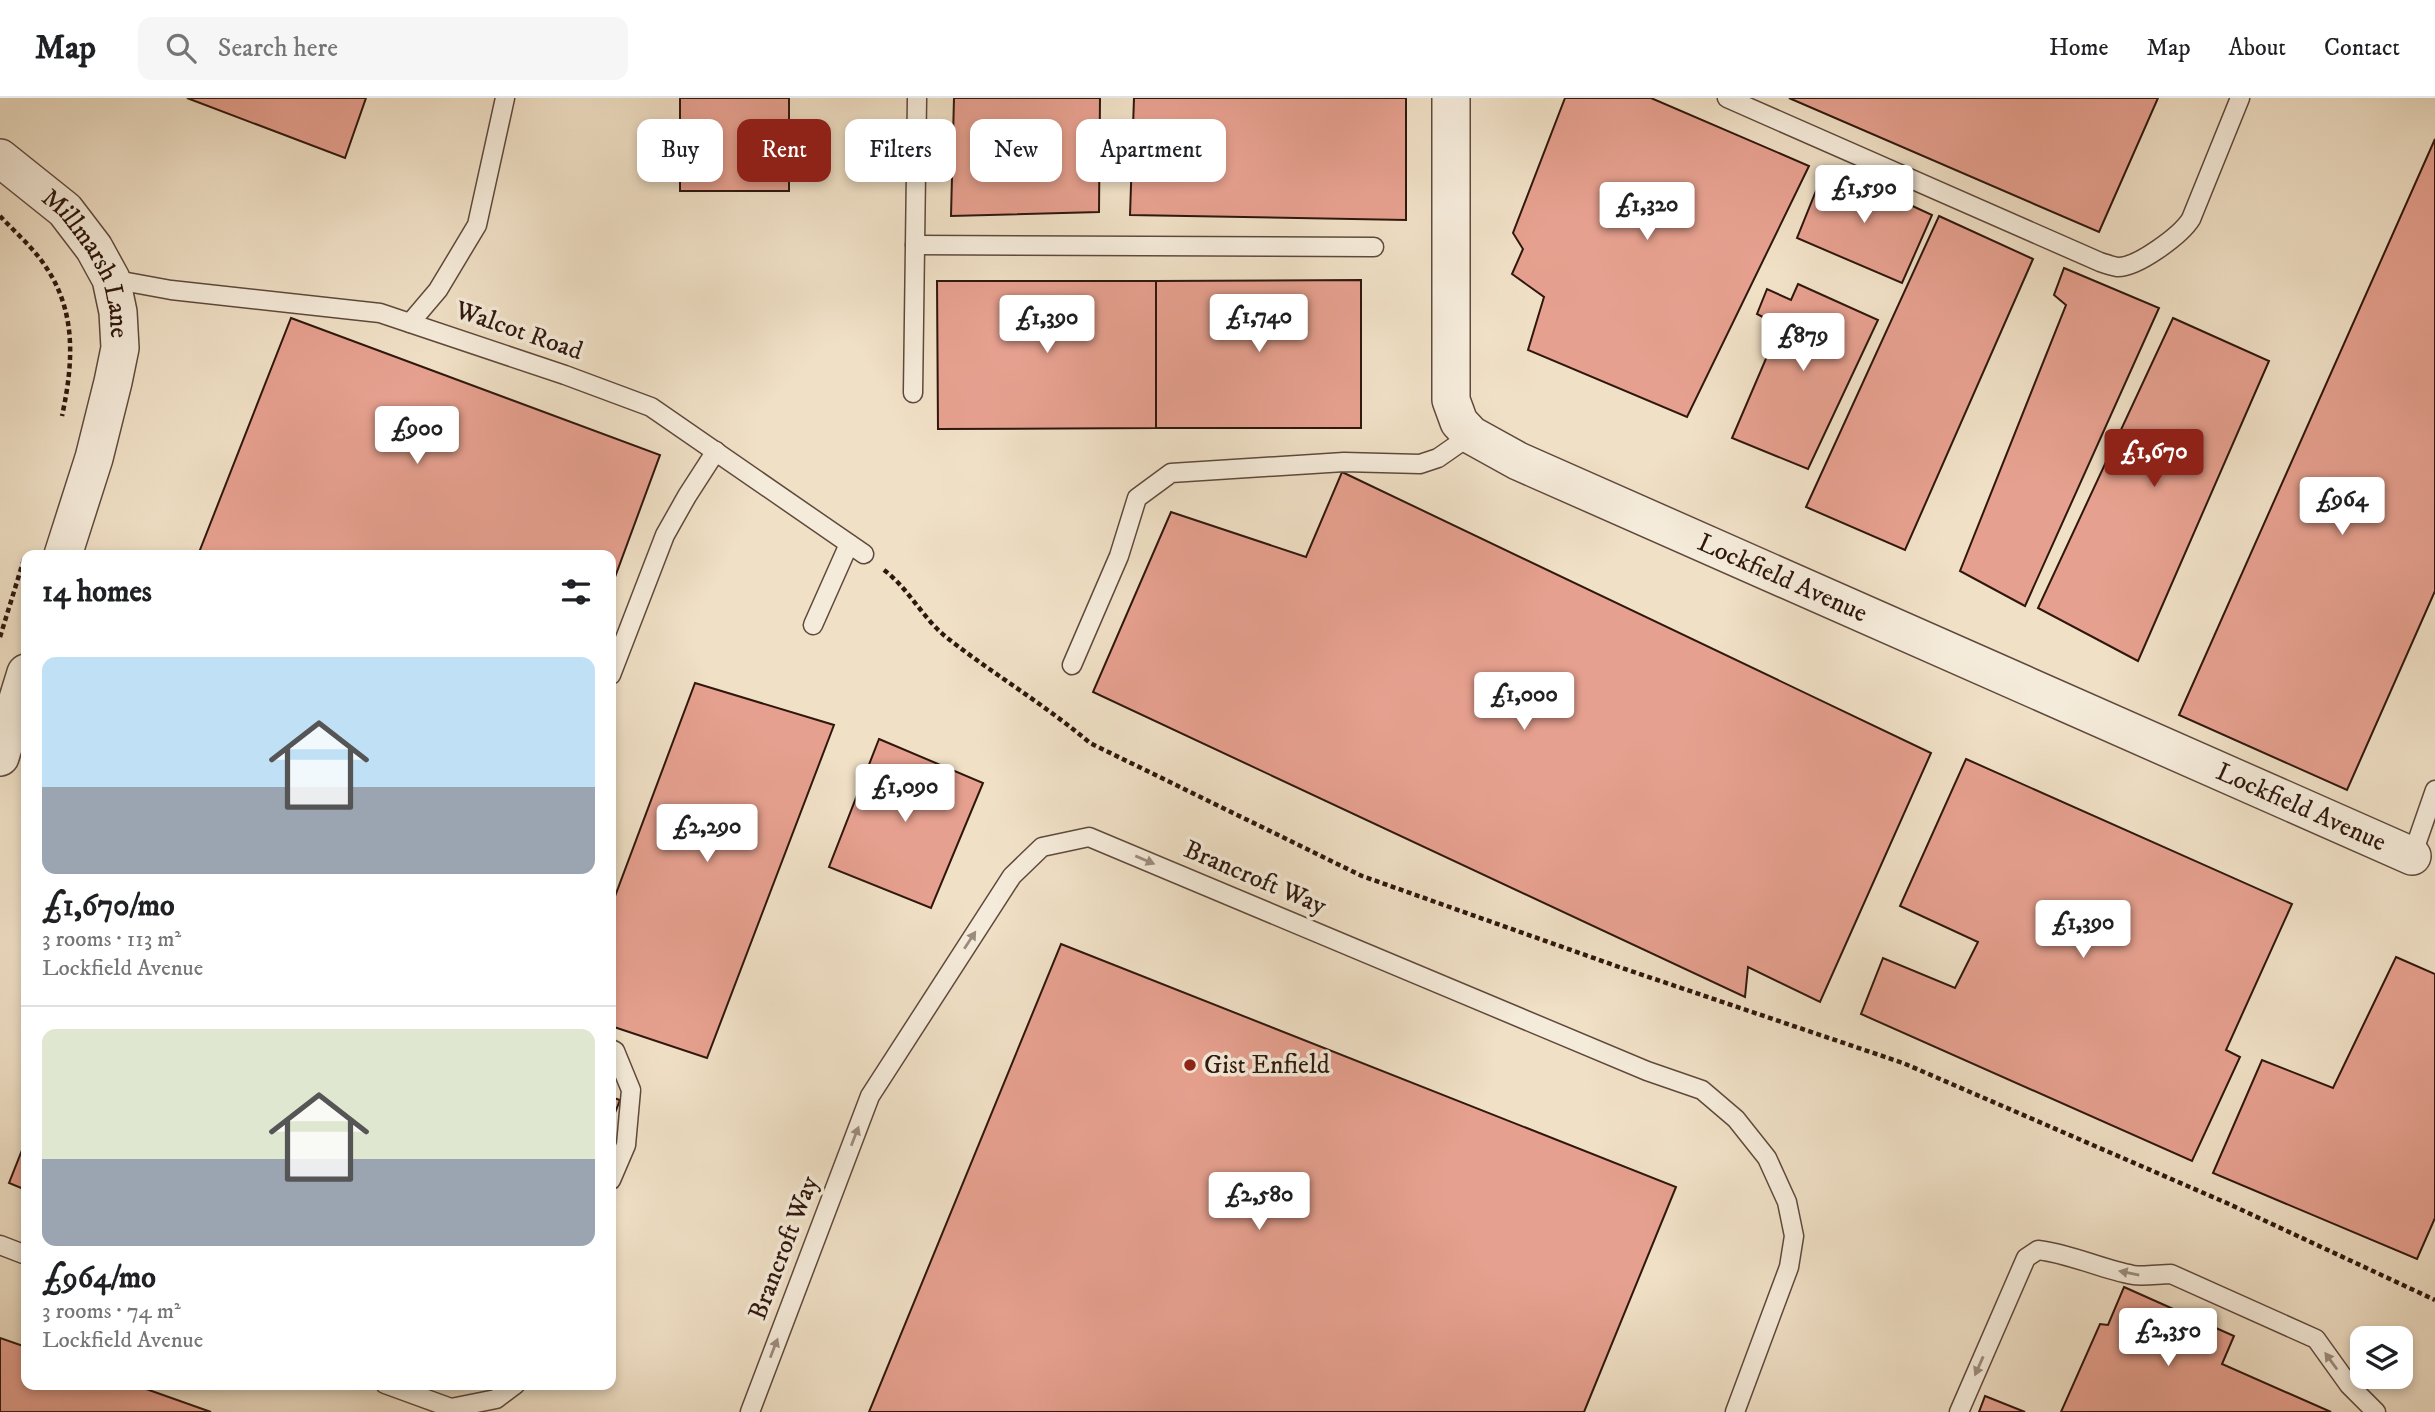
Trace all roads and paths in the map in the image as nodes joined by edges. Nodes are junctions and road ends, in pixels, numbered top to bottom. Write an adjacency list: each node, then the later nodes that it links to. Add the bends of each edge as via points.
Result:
1 (505, 98): 11 (lane, via 478,225 438,290)
2 (917, 98): 8 (lane)
3 (1451, 98): 14 (street, Lockfield Avenue, via 1451,400 1459,422)
4 (1727, 98): 5 (lane, via 2119,267 2156,251 2183,231)
5 (2240, 98)
6 (0, 158): 10 (street, Millmarsh Lane, via 65,211 94,247)
7 (0, 216): 13 (path, via 41,260 68,320 70,378)
8 (915, 245): 9 (lane); 12 (lane)
9 (1374, 247)
10 (111, 279): 11 (lane, Walcot Road, via 380,313); 17 (street, Millmarsh Lane, via 120,348 94,458)
11 (410, 323): 15 (lane, Walcot Road, via 651,407)
12 (913, 393)
13 (60, 427)
14 (1471, 435): 22 (lane, via 1438,458 1420,464 1344,462 1171,473 1137,498 1119,556); 26 (street, Lockfield Avenue, via 1518,461)
15 (716, 451): 16 (lane, Walcot Road); 21 (lane, via 664,535)
16 (856, 549): 19 (lane); 31 (path, via 899,581 944,635 1090,743 1362,876 1903,1063)
17 (66, 550)
18 (21, 567): 20 (path)
19 (813, 625)
20 (0, 637)
21 (616, 663)
22 (1072, 665)
23 (21, 689): 24 (street)
24 (0, 757)
25 (2435, 790): 26 (lane)
26 (2412, 856)
27 (616, 1053): 28 (lane, via 631,1090 625,1145)
28 (616, 1168)
29 (0, 1245): 30 (lane)
30 (21, 1253)
31 (2435, 1300)
32 (402, 1390): 33 (lane, via 451,1408 496,1399)
33 (508, 1390)
34 (750, 1412): 35 (lane, Brancroft Way, one-way to 35, via 870,1096 1012,876 1042,847 1089,837 1702,1090 1736,1119 1767,1158 1787,1202 1794,1236 1789,1267)
35 (1735, 1412)
36 (1958, 1412): 37 (lane, one-way to 36, via 2348,1385 2316,1339 2171,1274 2137,1276 2038,1250 2026,1258)
37 (2376, 1412)

